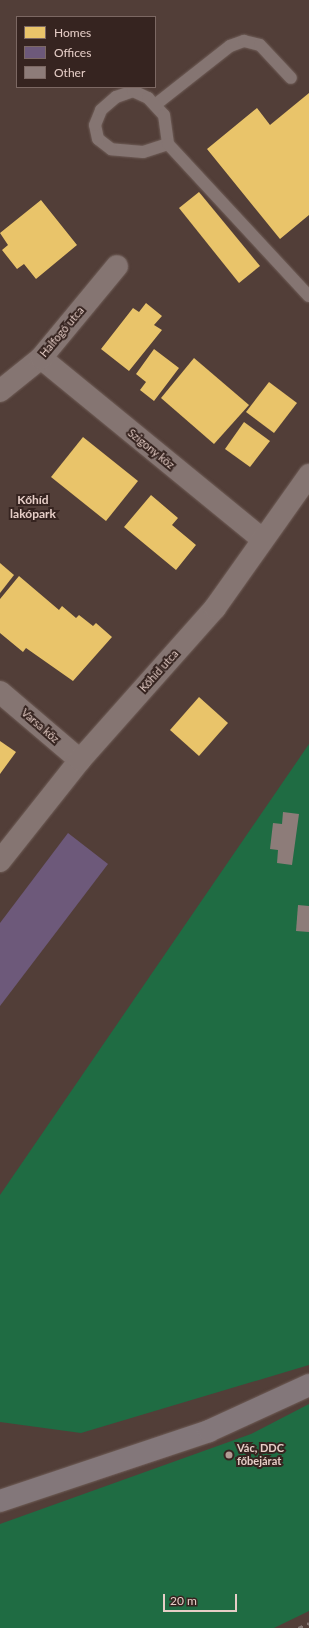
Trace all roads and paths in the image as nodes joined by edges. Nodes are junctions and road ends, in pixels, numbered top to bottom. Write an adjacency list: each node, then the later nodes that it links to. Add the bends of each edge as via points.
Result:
1 (291, 78): 2 (lane, via 260,45 244,41 230,46)
2 (155, 105): 3 (lane, via 164,115); 3 (lane, via 148,98 132,91 116,97 101,110 95,125 98,139 111,149 127,152 152,150)
3 (168, 144): 5 (lane)
4 (117, 266): 6 (street, Halfogó utca)
5 (309, 296)
6 (41, 358): 7 (street, Halfogó utca); 9 (street, Szigony köz)
7 (0, 390)
8 (309, 475): 9 (street, Kőhíd utca)
9 (262, 539): 11 (street, Kőhíd utca, via 215,608)
10 (0, 692): 11 (street, Varsa köz)
11 (80, 760): 12 (street, Kőhíd utca)
12 (0, 861)
13 (309, 1386): 14 (main road, via 209,1431)
14 (0, 1501)

